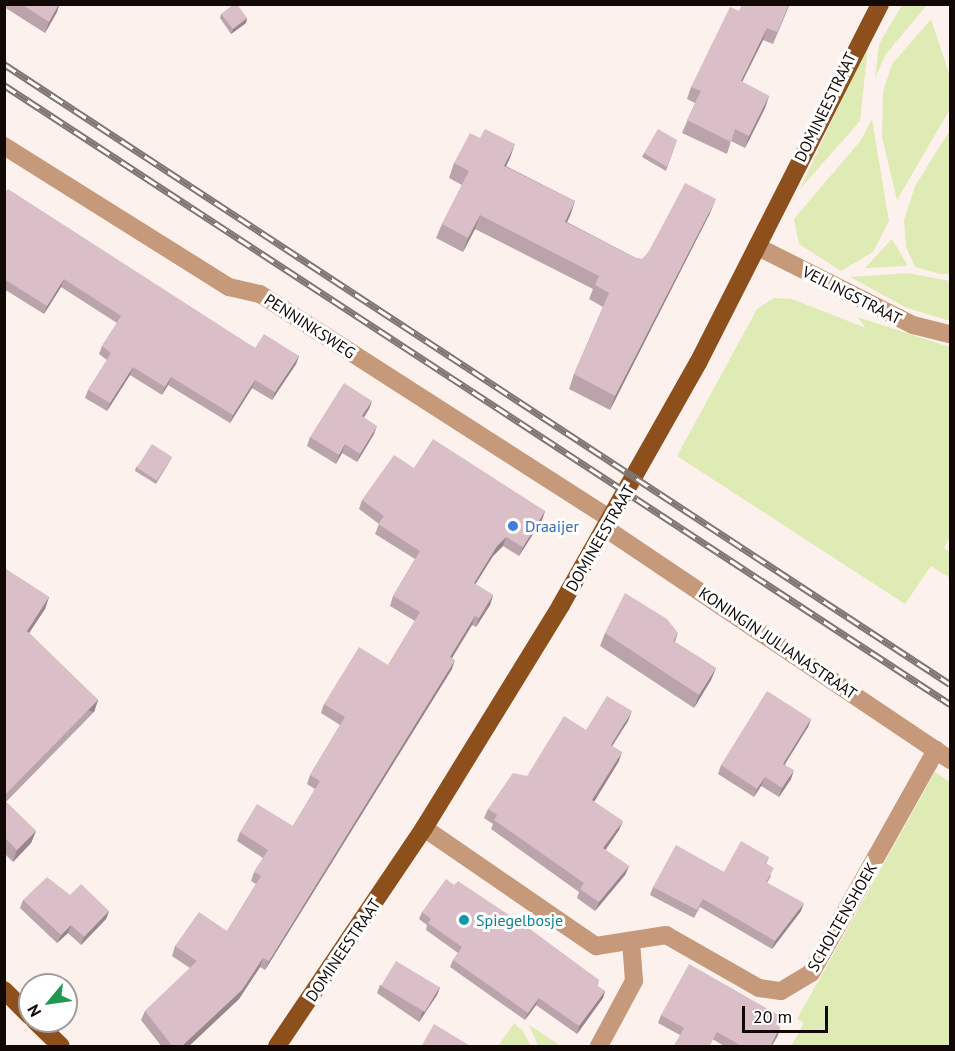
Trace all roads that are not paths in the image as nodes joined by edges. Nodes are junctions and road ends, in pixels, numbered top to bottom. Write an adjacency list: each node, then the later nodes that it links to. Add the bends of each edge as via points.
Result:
1 (880, 4): 3 (main road, DOMINEESTRAAT)
2 (4, 146): 5 (street, PENNINKSWEG, via 229,287 260,294)
3 (758, 247): 4 (street, VEILINGSTRAAT, via 913,325); 5 (main road, DOMINEESTRAAT)
4 (951, 334)
5 (607, 524): 6 (street, KONINGIN JULIANASTRAAT); 7 (main road, DOMINEESTRAAT)
6 (943, 755): 8 (street, SCHOLTENSHOEK, via 801,983 766,990 666,935)
7 (424, 828): 8 (street, SCHOLTENSHOEK, via 596,946); 13 (main road, DOMINEESTRAAT)
8 (631, 940): 14 (street, via 634,981)
9 (4, 990): 10 (main road)
10 (18, 1004)
11 (47, 1033): 12 (main road)
12 (61, 1047)
13 (277, 1047)
14 (599, 1047)

